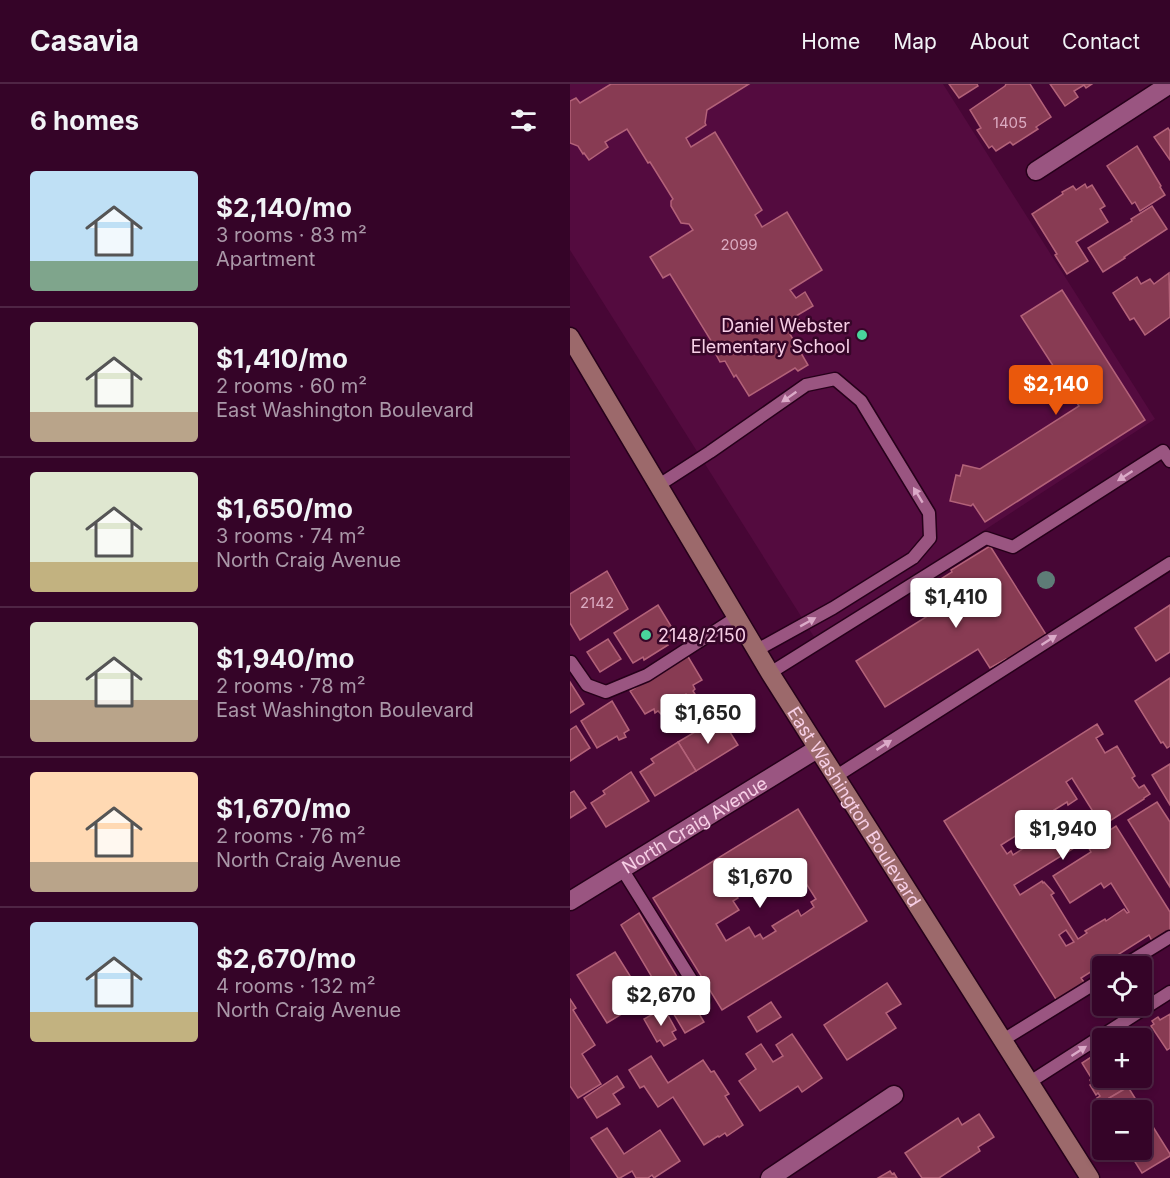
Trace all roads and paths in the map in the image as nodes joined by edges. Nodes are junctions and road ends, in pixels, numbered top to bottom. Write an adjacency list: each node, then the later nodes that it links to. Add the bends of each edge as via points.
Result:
1 (1170, 84): 2 (street)
2 (1036, 171)
3 (570, 337): 5 (main road, East Washington Boulevard)
4 (1170, 461): 10 (lane, one-way to 10, via 1163,451 1013,547 986,538)
5 (659, 485): 7 (main road, East Washington Boulevard); 8 (lane, one-way to 5, via 914,558 930,538 929,513 861,401 835,379 806,385)
6 (1170, 562): 12 (lane, one-way to 6)
7 (737, 617): 8 (main road, East Washington Boulevard); 9 (lane, via 647,675 606,692 587,686)
8 (757, 650): 10 (main road, East Washington Boulevard)
9 (571, 662)
10 (770, 673): 11 (main road, East Washington Boulevard)
11 (818, 749): 12 (main road, East Washington Boulevard); 13 (street, North Craig Avenue)
12 (835, 777): 20 (main road, East Washington Boulevard)
13 (622, 869): 14 (street, North Craig Avenue); 19 (lane)
14 (570, 901)
15 (1170, 937): 16 (lane)
16 (1139, 956)
17 (1092, 985): 20 (lane)
18 (1170, 992): 21 (lane, one-way to 18)
19 (704, 1000)
20 (1003, 1040): 21 (main road, East Washington Boulevard)
21 (1030, 1082): 24 (main road, East Washington Boulevard)
22 (894, 1095): 23 (street)
23 (770, 1178)
24 (1090, 1178)

